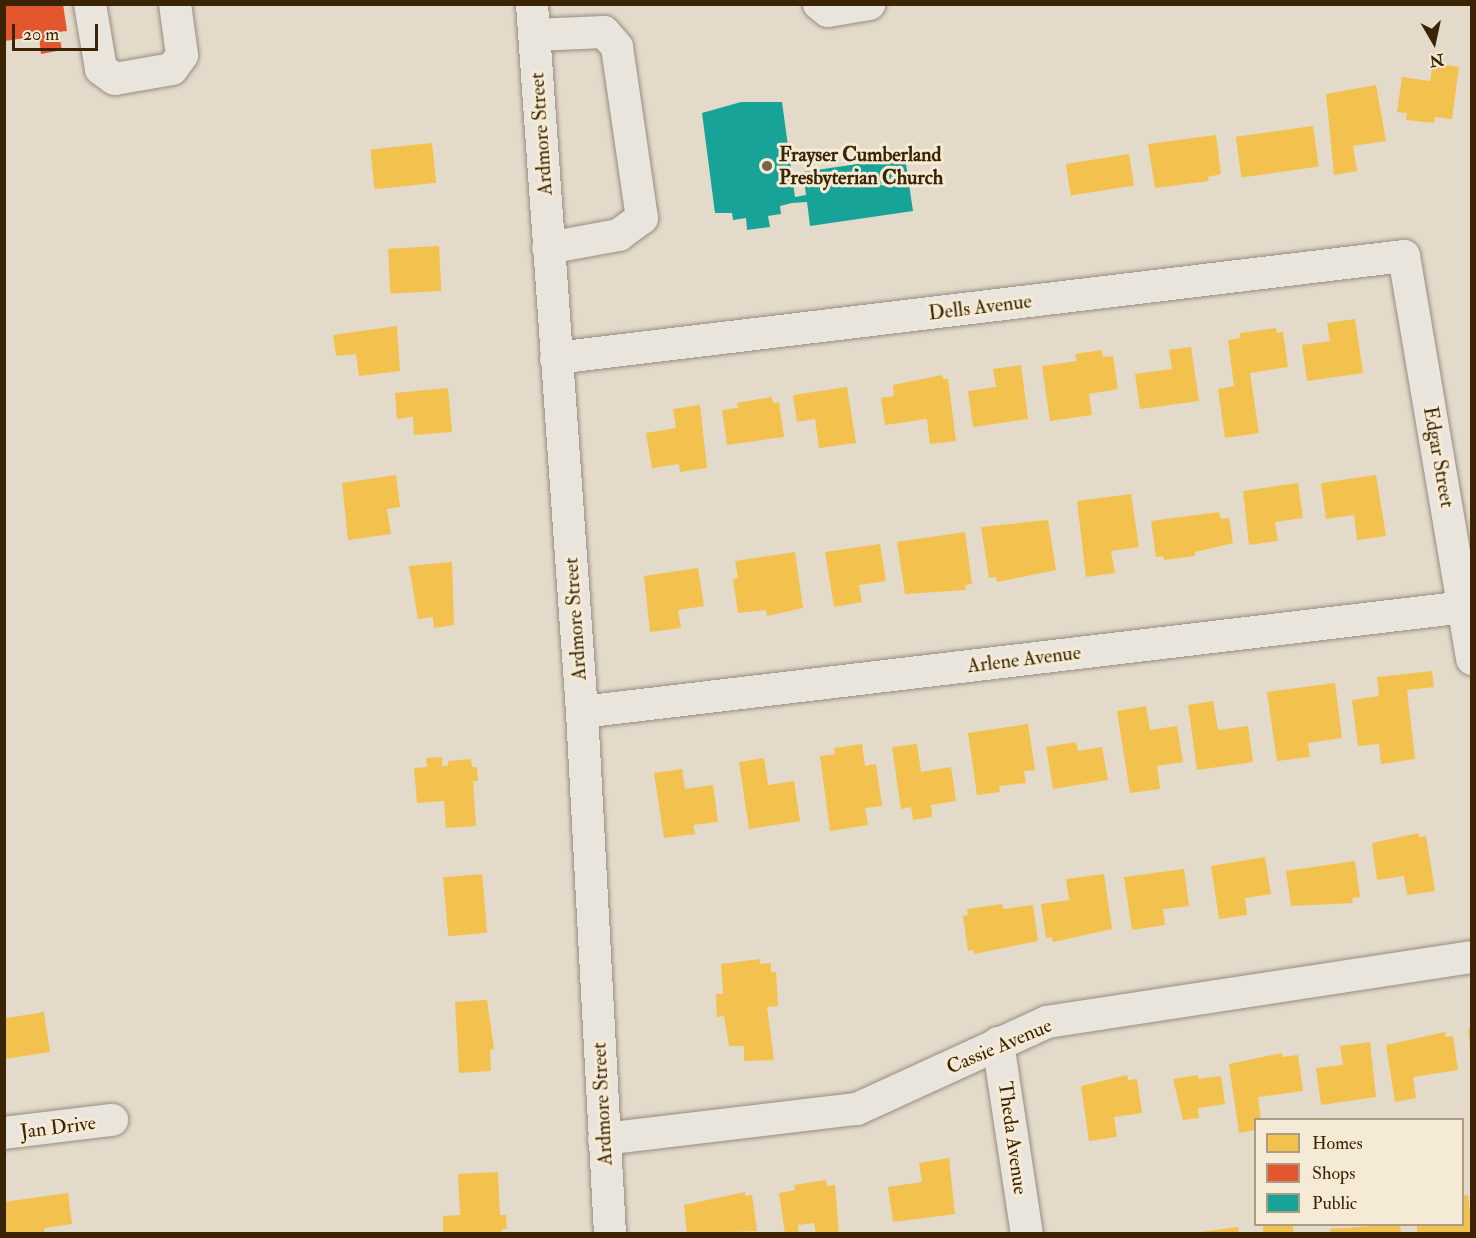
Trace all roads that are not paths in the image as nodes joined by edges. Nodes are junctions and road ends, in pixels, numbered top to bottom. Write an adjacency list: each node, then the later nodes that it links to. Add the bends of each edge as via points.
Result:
1 (90, 4): 2 (street, via 101,69 115,79 171,69 182,55)
2 (175, 4)
3 (819, 4): 4 (street, via 828,11)
4 (868, 4)
5 (533, 20): 6 (street, Ardmore Street); 6 (street, via 604,32 618,47 642,218 620,235)
6 (548, 248): 8 (street, Ardmore Street)
7 (1404, 256): 8 (street, Dells Avenue); 9 (street, Edgar Street)
8 (556, 358): 11 (street, Ardmore Street)
9 (1465, 607): 10 (street, Edgar Street); 11 (street, Arlene Avenue)
10 (1472, 659)
11 (582, 712): 16 (street, Ardmore Street)
12 (1472, 957): 13 (street, Cassie Avenue, via 1047,1022)
13 (998, 1043): 16 (street, Cassie Avenue, via 857,1109); 18 (street, Theda Avenue)
14 (112, 1120): 15 (street, Jan Drive)
15 (4, 1133)
16 (604, 1139): 17 (street, Ardmore Street)
17 (610, 1233)
18 (1027, 1233)

